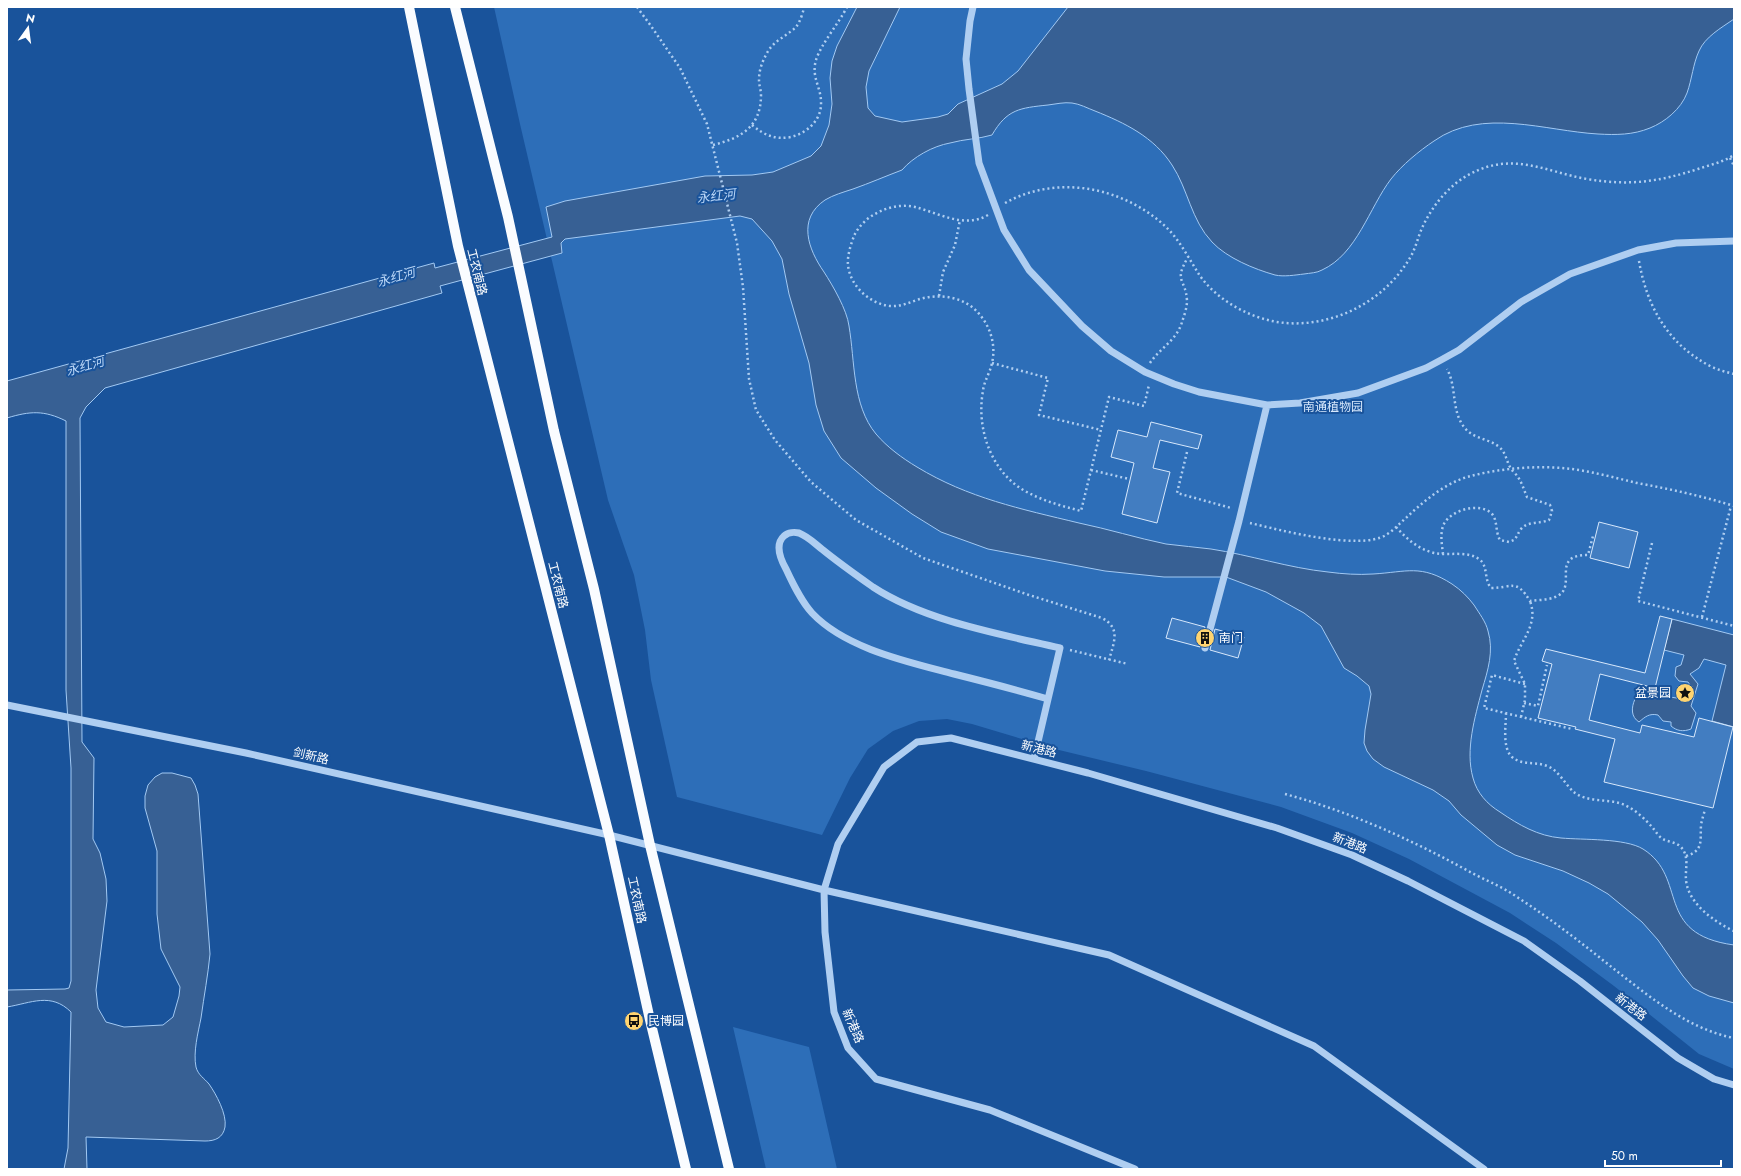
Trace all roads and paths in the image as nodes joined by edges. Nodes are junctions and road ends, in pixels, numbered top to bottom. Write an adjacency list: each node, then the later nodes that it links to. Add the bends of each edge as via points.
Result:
1 (409, 7): 53 (main road, 工农南路, via 468,290)
2 (455, 7): 54 (main road, via 508,217 554,431 594,589)
3 (637, 7): 8 (path, via 680,68 707,124)
4 (804, 7): 7 (path, via 796,26 768,51 761,66 760,107)
5 (847, 7): 7 (path, via 816,59 814,70 821,103 816,122 802,133 783,138 764,134)
6 (973, 7): 12 (street, via 966,59 968,89 983,176)
7 (752, 125): 8 (path, via 733,140)
8 (713, 145): 40 (path, via 733,226 743,288 749,379 756,410 775,440 811,482 856,520 923,558 1110,622 1114,629)
9 (1734, 156): 10 (path)
10 (1730, 158): 11 (path); 16 (path, via 1667,179 1643,183 1586,179 1536,165 1512,163 1487,167 1453,185 1440,198 1423,226 1412,254 1386,289 1351,312 1322,320 1286,323 1249,314 1212,290)
11 (1734, 166)
12 (996, 209): 13 (path, via 979,219); 16 (path, via 1012,200 1037,192 1067,187 1096,190 1123,198 1148,212 1167,228); 20 (street, via 1004,230 1028,270 1082,326 1110,350)
13 (960, 220): 17 (path, via 955,245 943,272); 17 (path, via 915,207 885,208 864,222 855,234 850,248 848,265 852,279 873,301 892,306)
14 (1734, 241): 15 (street, via 1676,243)
15 (1638, 250): 18 (street, via 1570,274 1521,302 1459,350); 21 (path, via 1643,282 1664,327 1676,341 1705,363)
16 (1188, 257): 20 (path, via 1180,277 1187,300 1182,323 1174,338 1153,358)
17 (939, 296): 19 (path, via 965,302 981,316 989,329 992,341)
18 (1441, 360): 22 (street, via 1358,393 1300,403); 25 (path, via 1452,380 1459,421 1472,435 1502,450)
19 (992, 363): 23 (path, via 1048,378 1039,415); 26 (path, via 983,389 981,417 987,443 1000,468 1023,490 1048,502 1081,511)
20 (1148, 373): 22 (street, via 1199,392); 23 (path, via 1144,406 1109,397)
21 (1734, 374)
22 (1267, 405): 29 (street)
23 (1101, 430): 26 (path)
24 (1187, 452): 29 (path, via 1177,493)
25 (1511, 469): 28 (path, via 1572,469 1677,491); 31 (path, via 1466,477 1452,483 1418,507); 34 (path, via 1519,478 1527,497 1550,505 1552,511 1549,520 1528,524 1514,540 1503,541 1498,536 1490,512 1464,510 1443,524)
26 (1091, 470): 27 (path)
27 (1129, 479)
28 (1733, 506): 36 (path)
29 (1241, 511): 30 (street)
30 (1239, 520): 31 (path, via 1297,535 1346,540 1367,540 1385,536); 39 (street)
31 (1396, 527): 34 (path, via 1410,542 1424,550)
32 (1593, 536): 35 (path, via 1588,555 1578,555 1570,559 1566,566 1566,584 1563,592 1556,597)
33 (1652, 543): 36 (path, via 1638,601)
34 (1443, 554): 35 (path, via 1474,556 1482,561 1487,584 1491,588 1510,585 1517,587 1524,590)
35 (1530, 601): 43 (path, via 1530,627 1514,661)
36 (1702, 618): 37 (path)
37 (1734, 626)
38 (1060, 648): 40 (path); 44 (street, via 937,616 901,602 860,578 808,538 798,533 783,536 779,555 812,613 829,628 855,642 891,656); 50 (street)
39 (1205, 648)
40 (1110, 660): 41 (path)
41 (1128, 664)
42 (1547, 666): 45 (path, via 1538,706)
43 (1525, 684): 45 (path); 47 (path, via 1492,675 1484,708)
44 (1048, 699)
45 (1524, 703): 48 (path)
46 (7, 705): 53 (street, 剑新路, via 246,753)
47 (1506, 713): 48 (path); 55 (path, via 1506,743 1511,756 1520,762 1548,766 1575,793 1584,798 1628,807 1646,820 1663,839 1682,848)
48 (1521, 717): 49 (path)
49 (1572, 730)
50 (1034, 759): 56 (street, 新港路, via 952,738 917,742 884,767 838,844); 59 (street, 新港路, via 1277,828 1352,855 1408,881 1524,941 1580,981 1678,1058 1714,1079)
51 (1285, 794): 58 (path, via 1349,814 1421,846 1516,896 1673,1012 1699,1026)
52 (1705, 809): 55 (path, via 1698,849)
53 (609, 835): 54 (street, 剑新路); 60 (main road, 工农南路)
54 (650, 845): 56 (street, 剑新路); 61 (main road)
55 (1686, 856): 57 (path, via 1689,894 1700,909)
56 (824, 890): 62 (street, 新港路, via 825,932 834,1012 848,1048 876,1079 990,1110); 63 (street, 剑新路, via 1109,955 1314,1046)
57 (1734, 931)
58 (1734, 1038)
59 (1734, 1085)
60 (686, 1169)
61 (729, 1169)
62 (1135, 1169)
63 (1484, 1169)

